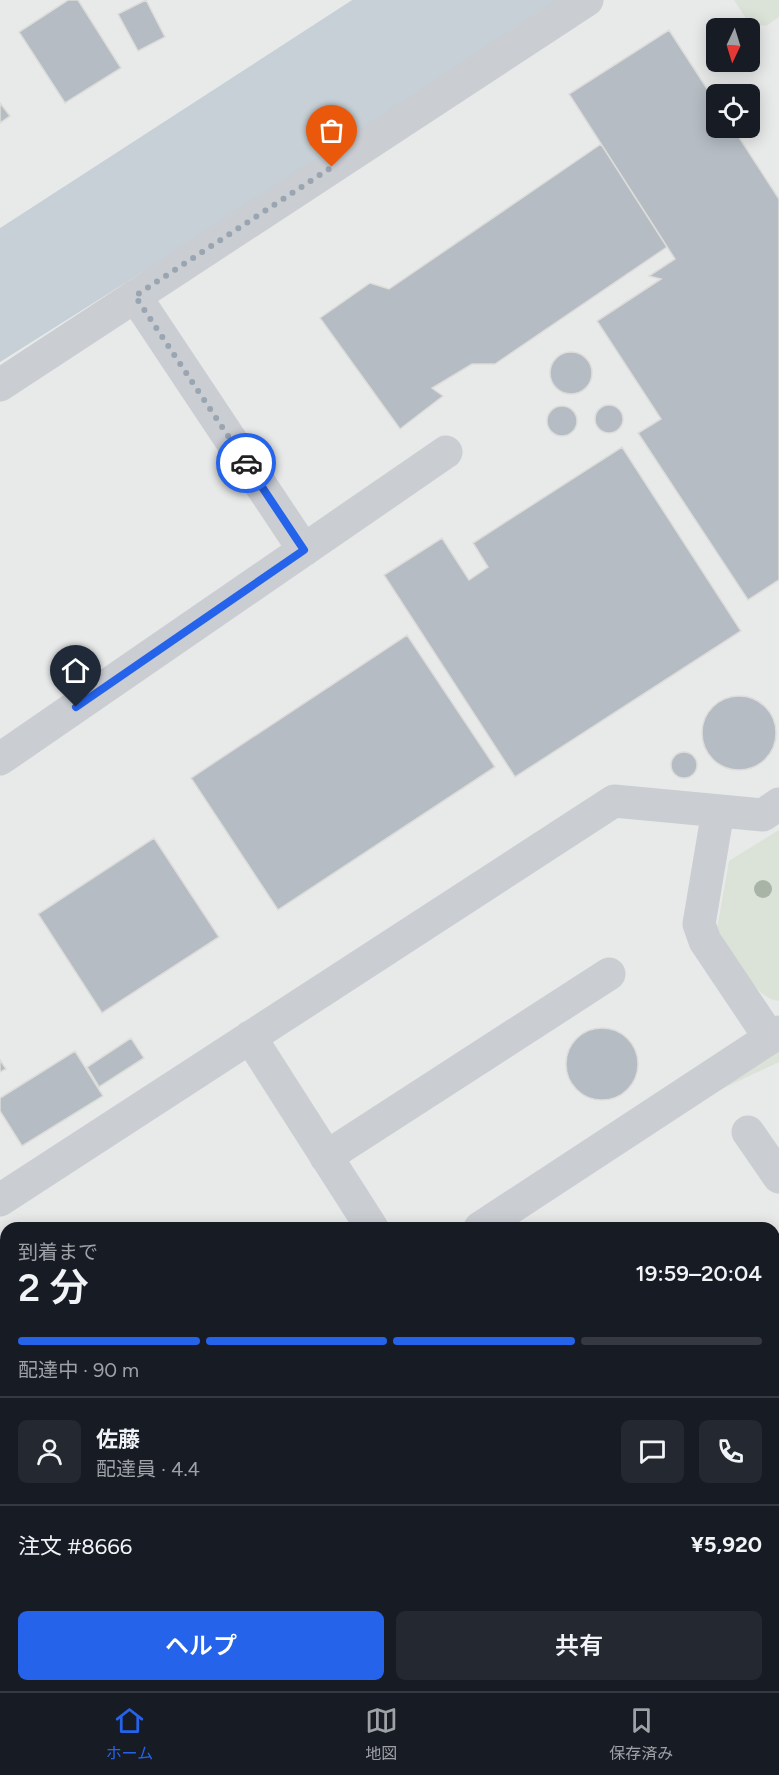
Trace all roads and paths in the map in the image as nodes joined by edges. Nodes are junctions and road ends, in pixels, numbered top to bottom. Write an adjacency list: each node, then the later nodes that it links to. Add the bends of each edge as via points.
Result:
1 (586, 0): 2 (lane)
2 (135, 296): 3 (lane); 5 (lane)
3 (0, 385)
4 (446, 452): 5 (lane)
5 (304, 550): 6 (lane)
6 (0, 759)
7 (779, 804): 8 (lane, via 763,815)
8 (718, 811): 10 (lane, via 699,924 705,941); 11 (lane, via 614,801)
9 (609, 975): 13 (lane)
10 (775, 1035): 17 (lane)
11 (250, 1037): 13 (lane); 15 (lane)
12 (748, 1132): 14 (lane)
13 (326, 1157): 16 (lane)
14 (779, 1177)
15 (0, 1200)
16 (368, 1222)
17 (489, 1222)

